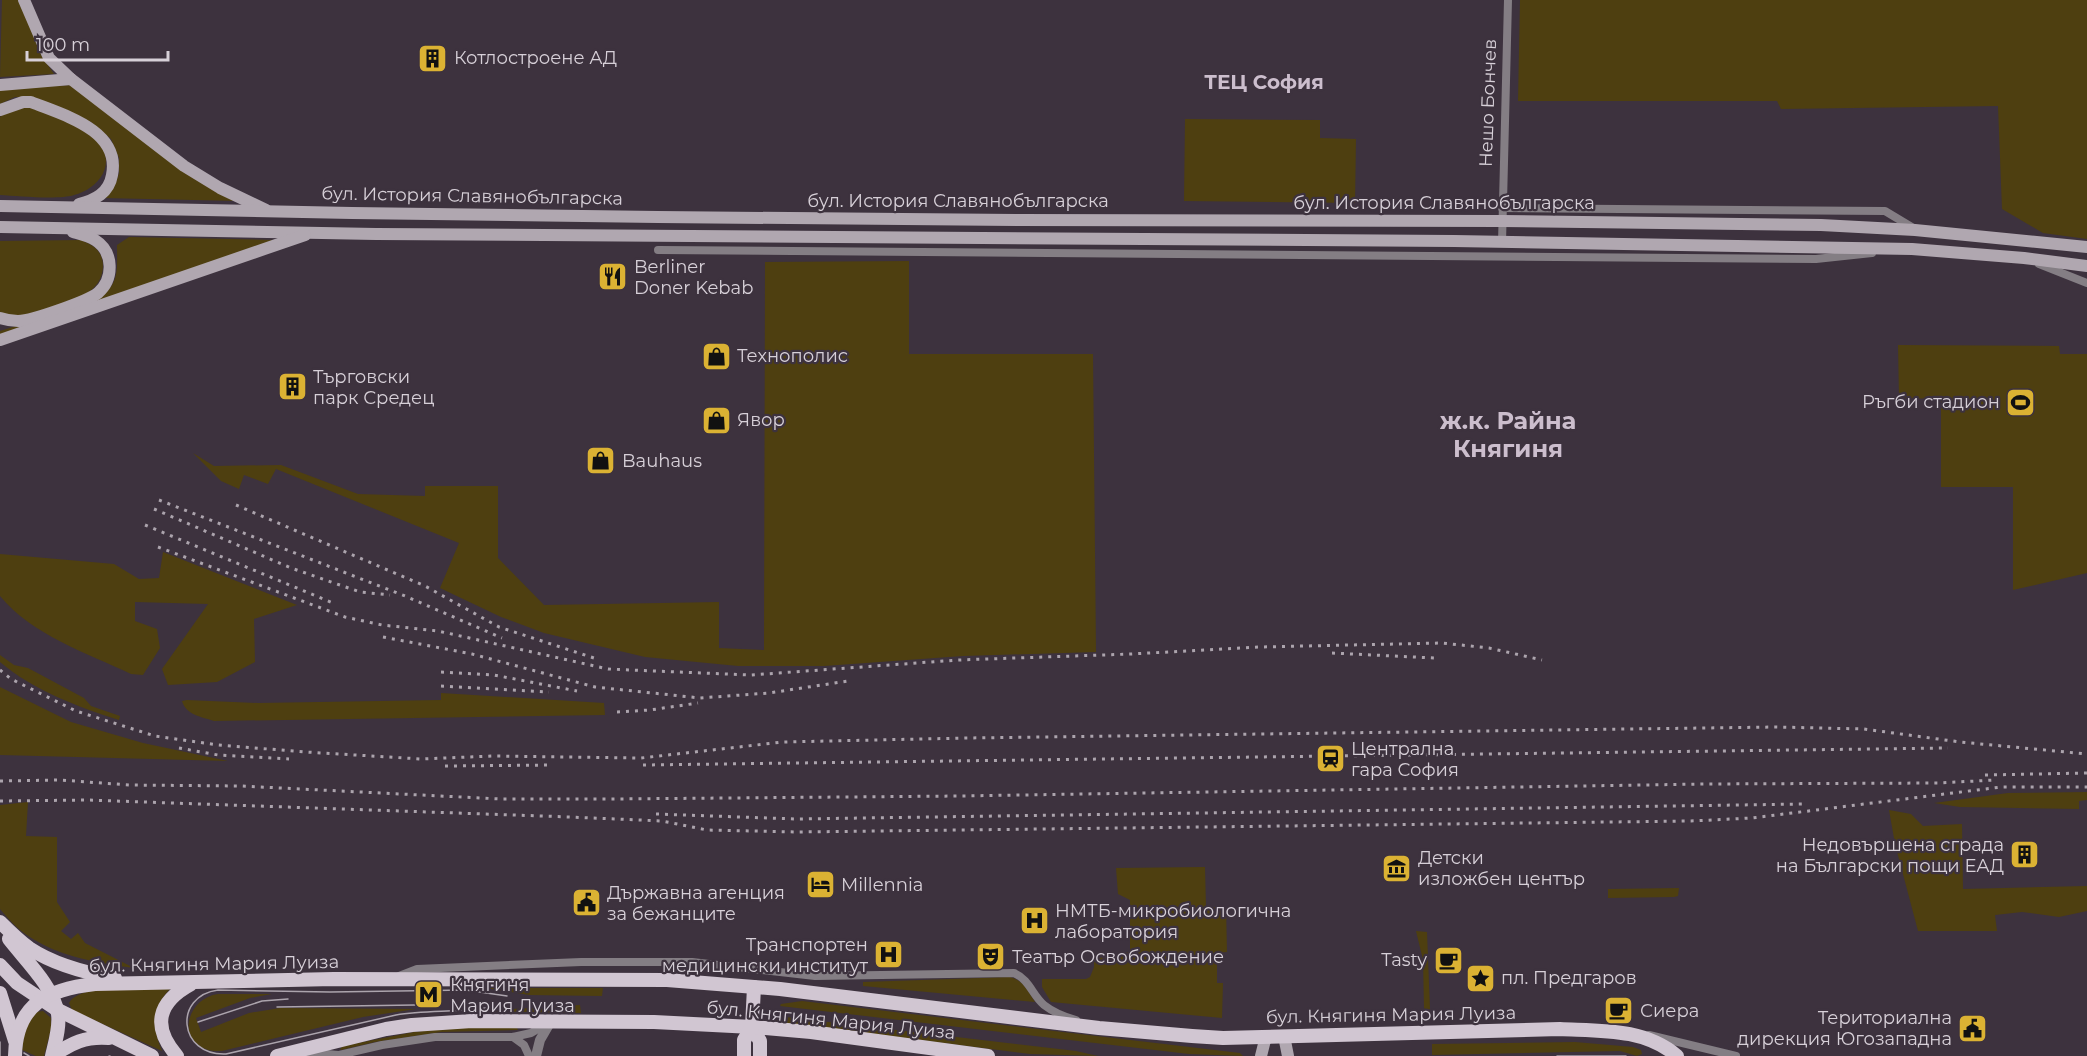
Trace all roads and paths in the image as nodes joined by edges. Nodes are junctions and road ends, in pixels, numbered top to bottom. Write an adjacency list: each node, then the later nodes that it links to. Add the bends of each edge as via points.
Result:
1 (24, 0): 3 (main road, via 49,58)
2 (1508, 0): 9 (street, Нешо Бончев)
3 (70, 79): 4 (main road); 8 (main road, via 184,166)
4 (0, 85)
5 (0, 110): 7 (main road, via 31,102 101,136 110,150 113,166 109,185 97,197)
6 (0, 206): 7 (main road, бул. История Славянобългарска)
7 (68, 207): 8 (main road, бул. История Славянобългарска)
8 (269, 212): 9 (main road, бул. История Славянобългарска, via 1008,220)
9 (1502, 214): 13 (street, Нешо Бончев); 14 (main road, бул. История Славянобългарска, via 1915,230)
10 (0, 226): 11 (main road, бул. История Славянобългарска)
11 (61, 228): 12 (main road, бул. История Славянобългарска); 21 (main road, via 89,237 102,246 110,261 108,278 88,299)
12 (313, 232): 13 (main road, бул. История Славянобългарска); 23 (main road)
13 (1502, 243): 15 (main road, бул. История Славянобългарска)
14 (2087, 248)
15 (1912, 249): 16 (street, бул. История Славянобългарска, via 1816,259); 17 (main road, бул. История Славянобългарска)
16 (658, 250)
17 (2024, 258): 18 (main road, бул. История Славянобългарска); 19 (street, бул. История Славянобългарска)
18 (2087, 266)
19 (2087, 283)
20 (0, 318): 21 (main road)
21 (32, 318): 22 (main road)
22 (0, 326)
23 (0, 340)
24 (0, 922): 28 (main road, via 30,948 50,959 89,972)
25 (0, 927): 32 (main road)
26 (0, 965): 32 (main road, via 17,983)
27 (389, 979): 29 (main road, бул. Княгиня Мария Луиза); 30 (main road, бул. Княгиня Мария Луиза, via 667,980); 36 (street, бул. Княгиня Мария Луиза, via 417,969 581,962 692,962 815,976 1014,973 1057,1014)
28 (146, 983): 29 (main road, бул. Княгиня Мария Луиза); 32 (main road, бул. Княгиня Мария Луиза, via 76,986)
29 (193, 983): 47 (main road, via 176,993 162,1014 164,1034)
30 (754, 987): 35 (main road); 36 (main road, бул. Княгиня Мария Луиза)
31 (0, 993): 42 (main road)
32 (46, 996): 33 (main road); 42 (main road, via 29,1010)
33 (56, 1009): 41 (main road); 45 (main road, via 58,1023)
34 (550, 1021): 35 (main road, бул. Княгиня Мария Луиза); 40 (street, via 531,1033); 43 (main road, бул. Княгиня Мария Луиза, via 412,1025); 51 (street)
35 (752, 1027): 52 (main road, via 744,1040); 53 (main road, via 760,1041); 54 (main road, бул. Княгиня Мария Луиза)
36 (1099, 1028): 38 (main road, бул. Княгиня Мария Луиза, via 1213,1037)
37 (1635, 1034): 39 (main road, бул. Княгиня Мария Луиза, via 1560,1029); 57 (main road, бул. Княгиня Мария Луиза, via 1655,1041); 58 (street)
38 (1266, 1036): 39 (main road, бул. Княгиня Мария Луиза); 55 (main road)
39 (1284, 1036): 56 (main road)
40 (513, 1037): 49 (street, via 435,1036); 50 (street)
41 (119, 1040): 45 (main road, via 84,1039); 46 (main road)
42 (15, 1041): 44 (main road)
43 (295, 1054): 48 (main road, бул. Княгиня Мария Луиза); 49 (street)
44 (15, 1056)
45 (52, 1056)
46 (152, 1056)
47 (177, 1056)
48 (277, 1056)
49 (337, 1056)
50 (530, 1056)
51 (536, 1056)
52 (744, 1056)
53 (760, 1056)
54 (988, 1056)
55 (1262, 1056)
56 (1288, 1056)
57 (1677, 1056)
58 (1736, 1056)

